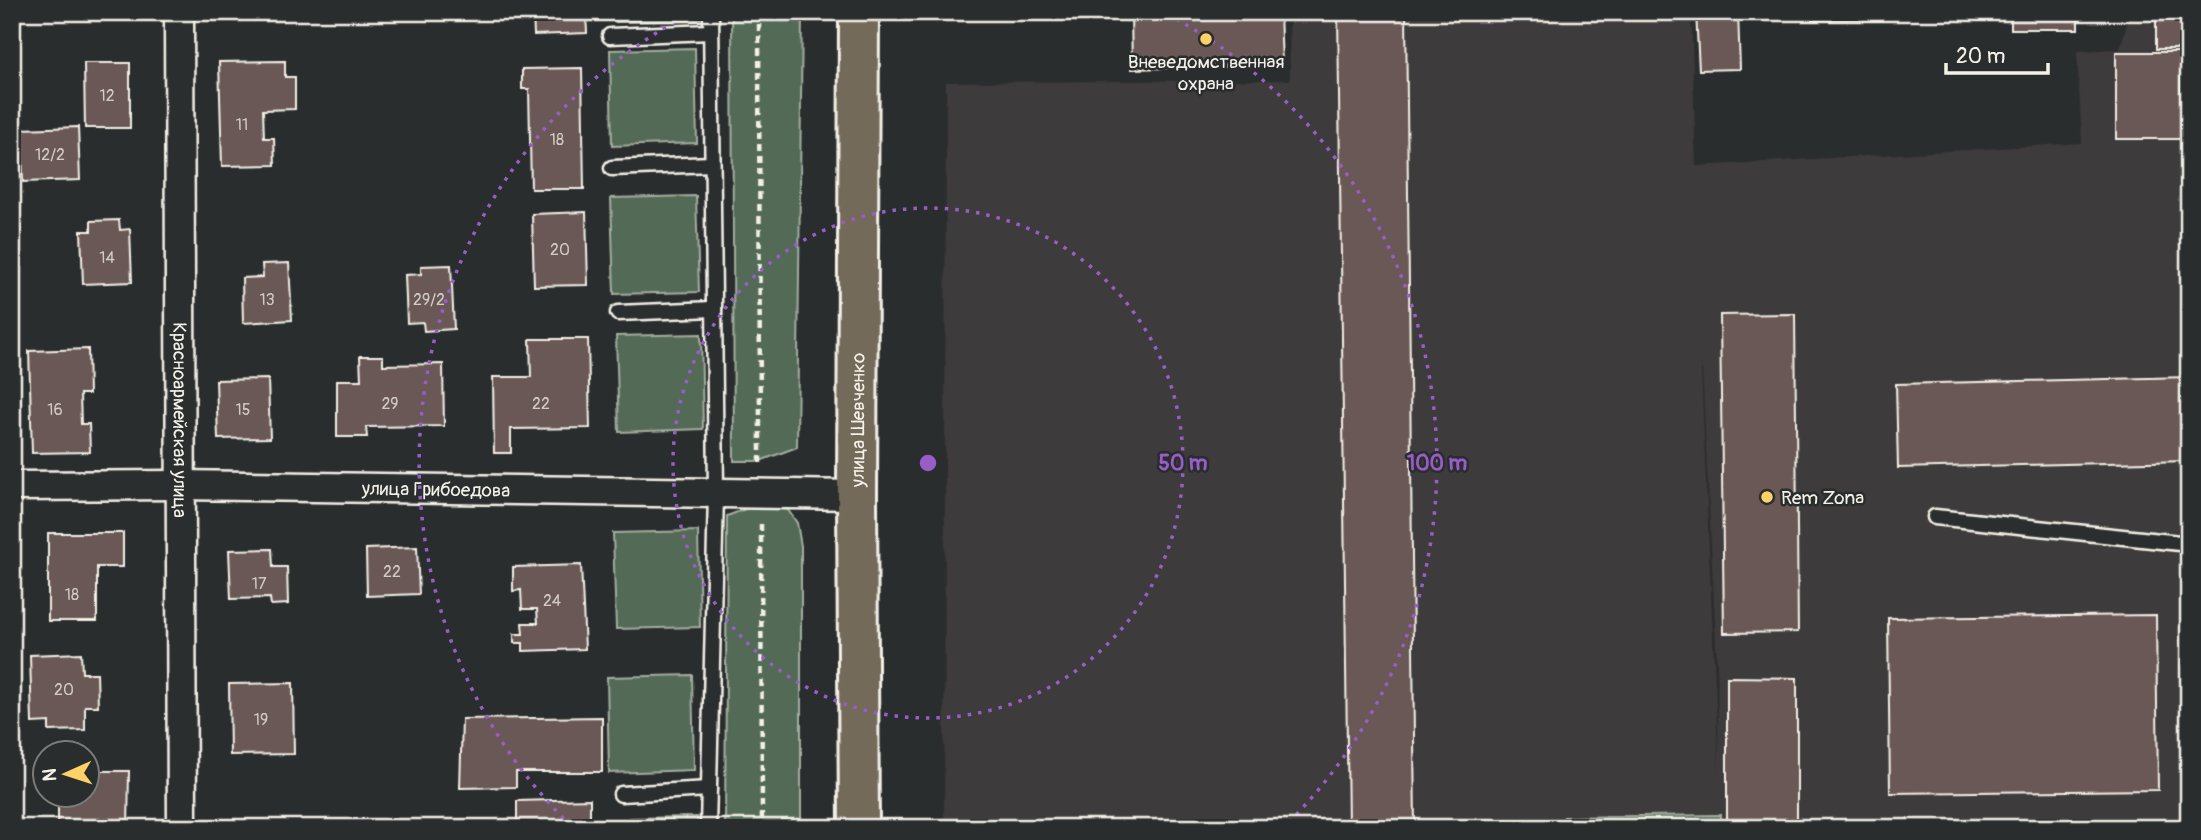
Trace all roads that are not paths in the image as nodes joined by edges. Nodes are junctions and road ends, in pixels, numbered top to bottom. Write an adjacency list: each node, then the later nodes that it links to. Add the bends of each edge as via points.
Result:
1 (179, 12): 10 (street, Красноармейская улица)
2 (711, 12): 4 (lane)
3 (859, 12): 13 (main road, улица Шевченко)
4 (711, 32): 5 (lane); 6 (lane)
5 (610, 36)
6 (712, 164): 7 (lane); 8 (lane)
7 (612, 168)
8 (714, 309): 9 (lane); 12 (lane)
9 (618, 313)
10 (180, 485): 11 (street, улица Грибоедова); 12 (street, улица Грибоедова); 18 (street, Красноармейская улица)
11 (12, 486)
12 (716, 493): 13 (street, улица Грибоедова); 16 (lane)
13 (857, 495): 20 (main road, улица Шевченко)
14 (1935, 517): 15 (lane)
15 (2189, 544)
16 (709, 789): 17 (lane); 19 (lane)
17 (621, 794)
18 (182, 828)
19 (708, 828)
20 (859, 828)

